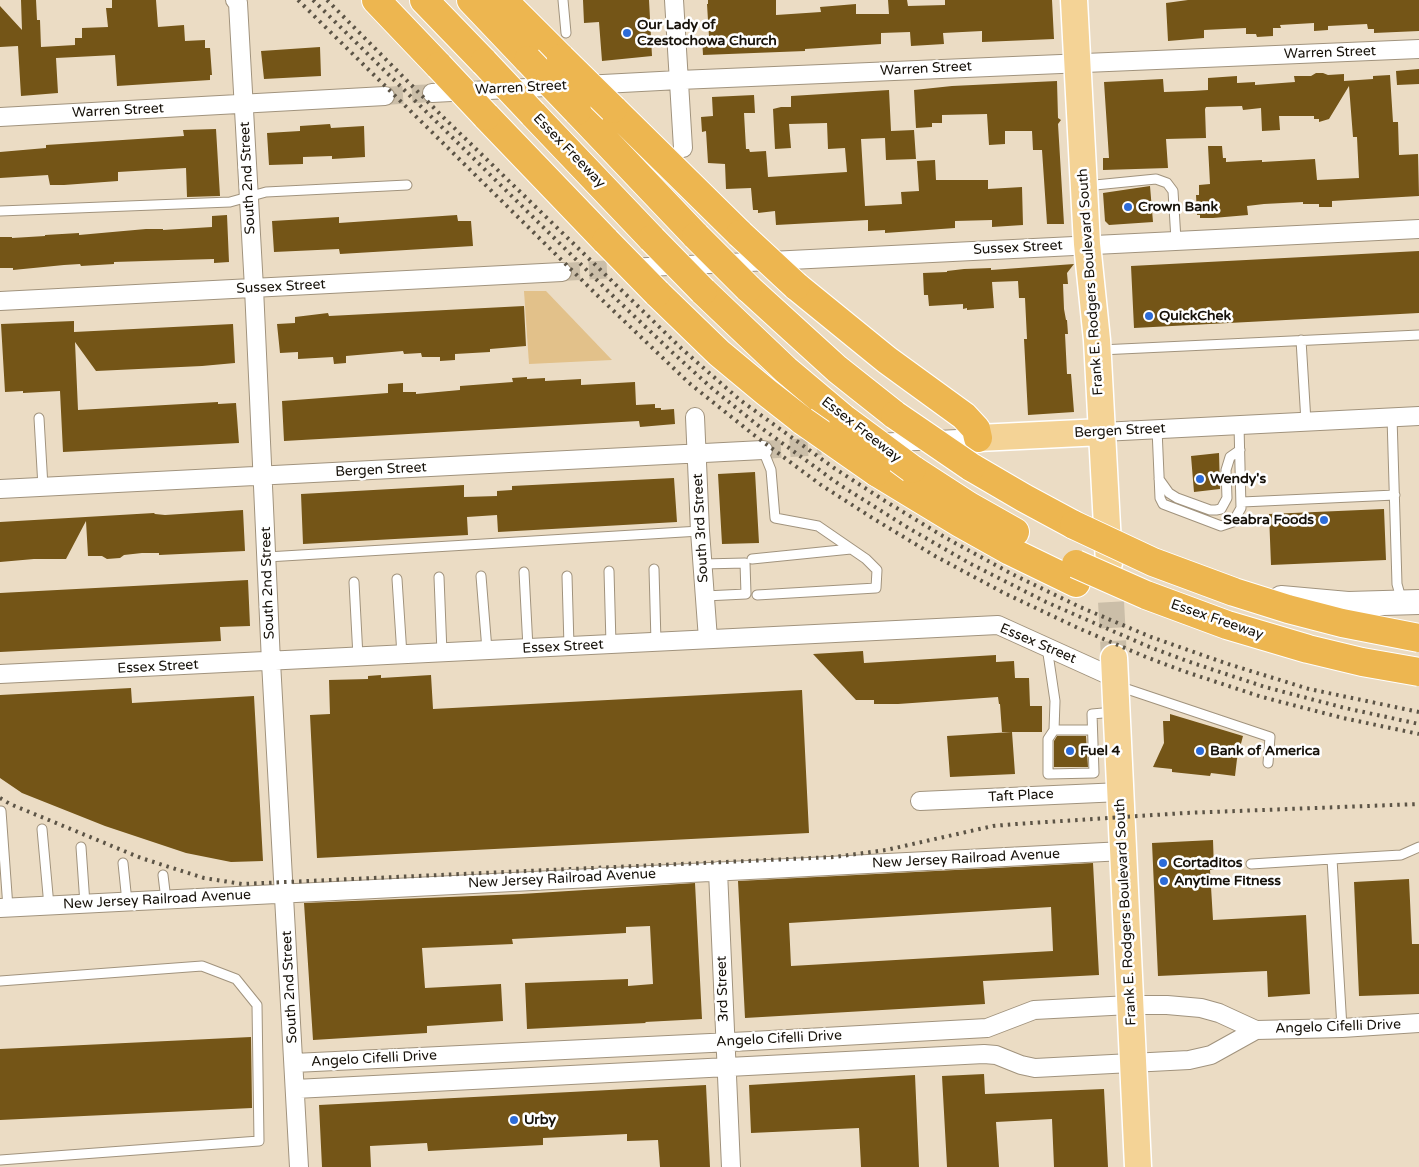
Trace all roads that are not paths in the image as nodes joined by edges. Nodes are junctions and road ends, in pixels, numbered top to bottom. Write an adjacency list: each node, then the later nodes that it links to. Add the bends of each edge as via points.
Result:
1 (235, 0): 15 (street, South 2nd Street, via 238,3)
2 (376, 0): 60 (highway, bridge, via 657,293 719,353 766,392 876,472 960,523 1010,551)
3 (424, 0): 60 (highway, Essex Freeway, bridge, via 652,239 786,370 843,418 912,469)
4 (471, 0): 69 (highway, bridge, via 748,288 837,369 895,415 971,467 1074,525 1153,562 1234,592 1342,623)
5 (503, 0): 9 (highway)
6 (563, 0): 9 (lane)
7 (674, 0): 12 (street)
8 (1074, 0): 11 (main road, Frank E. Rodgers Boulevard South)
9 (564, 45): 40 (highway, bridge, via 613,109 740,234 796,286 886,360 968,420 976,429)
10 (1419, 49): 11 (street, Warren Street)
11 (1077, 62): 12 (street, Warren Street); 19 (main road, Frank E. Rodgers Boulevard South)
12 (679, 80): 13 (street, Warren Street); 17 (street)
13 (432, 93)
14 (385, 96): 15 (street, Warren Street)
15 (244, 104): 16 (street, Warren Street); 20 (street, South 2nd Street)
16 (0, 117)
17 (683, 148)
18 (408, 185): 20 (lane, via 266,192)
19 (1084, 186): 23 (lane, via 1156,179 1167,183 1173,191); 24 (main road, Frank E. Rodgers Boulevard South)
20 (249, 197): 21 (lane, via 230,202); 27 (street, South 2nd Street)
21 (0, 210)
22 (1419, 228): 23 (street, Sussex Street)
23 (1176, 240): 24 (street, Sussex Street)
24 (1087, 244): 25 (street, Sussex Street); 31 (main road, Frank E. Rodgers Boulevard South)
25 (616, 269)
26 (562, 272): 27 (street, Sussex Street)
27 (254, 288): 28 (street, Sussex Street); 45 (street, South 2nd Street)
28 (0, 301)
29 (1419, 335): 30 (lane)
30 (1300, 340): 31 (lane); 36 (lane)
31 (1098, 351): 39 (main road, Frank E. Rodgers Boulevard South)
32 (1419, 416): 34 (street, Bergen Street)
33 (695, 417): 44 (street, South 3rd Street)
34 (1392, 417): 36 (street, Bergen Street); 49 (lane)
35 (39, 418): 47 (lane)
36 (1306, 422): 37 (street, Bergen Street)
37 (1239, 425): 38 (street, Bergen Street); 43 (lane)
38 (1157, 429): 39 (street, Bergen Street); 46 (lane)
39 (1102, 432): 40 (main road, Bergen Street); 55 (main road, Frank E. Rodgers Boulevard South)
40 (978, 438): 41 (street, Bergen Street)
41 (821, 446)
42 (763, 450): 44 (street, Bergen Street); 52 (lane, via 772,470 775,518 818,526)
43 (1240, 450): 46 (lane, via 1230,457 1226,470 1227,498 1221,509 1210,510 1177,498); 50 (lane)
44 (696, 453): 45 (street, Bergen Street); 51 (street, South 3rd Street)
45 (263, 476): 47 (street, Bergen Street); 53 (street, South 2nd Street)
46 (1159, 479): 50 (lane, via 1163,504 1220,526 1233,522)
47 (43, 487): 48 (street, Bergen Street)
48 (0, 489)
49 (1395, 495): 50 (lane); 68 (lane, via 1397,584)
50 (1242, 502)
51 (700, 532): 53 (lane); 56 (street, South 3rd Street)
52 (851, 548): 54 (lane); 66 (lane, via 877,570 876,588)
53 (267, 557): 80 (street, South 2nd Street)
54 (752, 559)
55 (1109, 563): 68 (street, via 1297,600 1348,604)
56 (703, 564): 67 (street, South 3rd Street); 67 (lane, via 745,562 746,594)
57 (654, 569): 71 (lane)
58 (609, 571): 72 (lane)
59 (524, 572): 75 (lane)
60 (1076, 573): 81 (highway, Essex Freeway, bridge, via 1121,585 1280,642)
61 (481, 576): 76 (lane)
62 (567, 576): 73 (lane)
63 (439, 577): 77 (lane)
64 (397, 579): 78 (lane)
65 (354, 582): 79 (lane)
66 (758, 595)
67 (705, 596): 70 (street, South 3rd Street)
68 (1410, 602)
69 (1419, 638)
70 (708, 639): 71 (street, Essex Street); 74 (street, Essex Street, via 998,625)
71 (656, 642): 72 (street, Essex Street)
72 (611, 644): 73 (street, Essex Street)
73 (569, 646): 75 (street, Essex Street)
74 (1047, 647): 82 (street, Essex Street); 85 (lane, via 1055,701)
75 (528, 648): 76 (street, Essex Street)
76 (487, 650): 77 (street, Essex Street)
77 (442, 653): 78 (street, Essex Street)
78 (402, 655): 79 (street, Essex Street)
79 (358, 657): 80 (street, Essex Street)
80 (271, 662): 83 (street, Essex Street); 103 (street, South 2nd Street)
81 (1419, 672)
82 (1115, 673): 84 (main road, Frank E. Rodgers Boulevard South); 87 (lane, via 1270,737)
83 (0, 674)
84 (1116, 712): 86 (lane, via 1092,714); 88 (main road, Frank E. Rodgers Boulevard South)
85 (1054, 730): 86 (lane, via 1070,733); 89 (lane, via 1048,739 1048,774 1071,771)
86 (1092, 730): 88 (lane)
87 (1268, 763)
88 (1107, 764): 89 (lane, via 1094,774); 90 (main road, Frank E. Rodgers Boulevard South)
89 (1082, 774): 91 (lane)
90 (1121, 792): 91 (street, Taft Place); 97 (main road, Frank E. Rodgers Boulevard South)
91 (1083, 793): 92 (street, Taft Place)
92 (920, 801)
93 (0, 811): 108 (lane)
94 (42, 829): 107 (lane)
95 (81, 846): 106 (lane)
96 (1419, 847): 98 (lane, via 1401,855)
97 (1124, 852): 101 (street, New Jersey Railroad Avenue); 110 (main road, Frank E. Rodgers Boulevard South)
98 (1332, 859): 100 (lane); 112 (lane)
99 (123, 863): 105 (lane)
100 (1252, 864)
101 (718, 871): 103 (street, New Jersey Railroad Avenue); 114 (street, 3rd Street)
102 (163, 875): 104 (lane)
103 (285, 894): 104 (street, New Jersey Railroad Avenue); 115 (street, South 2nd Street)
104 (166, 900): 105 (street, New Jersey Railroad Avenue)
105 (127, 902): 106 (street, New Jersey Railroad Avenue)
106 (85, 904): 107 (street, New Jersey Railroad Avenue)
107 (49, 906): 108 (street, New Jersey Railroad Avenue)
108 (4, 908)
109 (0, 981): 119 (lane, via 202,966 236,979 257,1005 259,1141)
110 (1130, 1005): 113 (street, Angelo Cifelli Drive, via 1201,1008); 114 (street, Angelo Cifelli Drive, via 1034,1010 987,1028); 116 (main road, Frank E. Rodgers Boulevard South)
111 (1419, 1023): 112 (street, Angelo Cifelli Drive)
112 (1342, 1028): 113 (street, Angelo Cifelli Drive)
113 (1256, 1030): 116 (street, Angelo Cifelli Drive, via 1200,1059)
114 (726, 1042): 115 (street, Angelo Cifelli Drive); 117 (street, 3rd Street)
115 (294, 1063): 118 (street, South 2nd Street)
116 (1134, 1063): 117 (street, Angelo Cifelli Drive, via 1035,1068 984,1054); 122 (main road, Frank E. Rodgers Boulevard South)
117 (726, 1067): 118 (street, Angelo Cifelli Drive); 121 (street, 3rd Street)
118 (295, 1088): 120 (street, South 2nd Street)
119 (0, 1160)
120 (299, 1167)
121 (731, 1167)
122 (1138, 1167)

